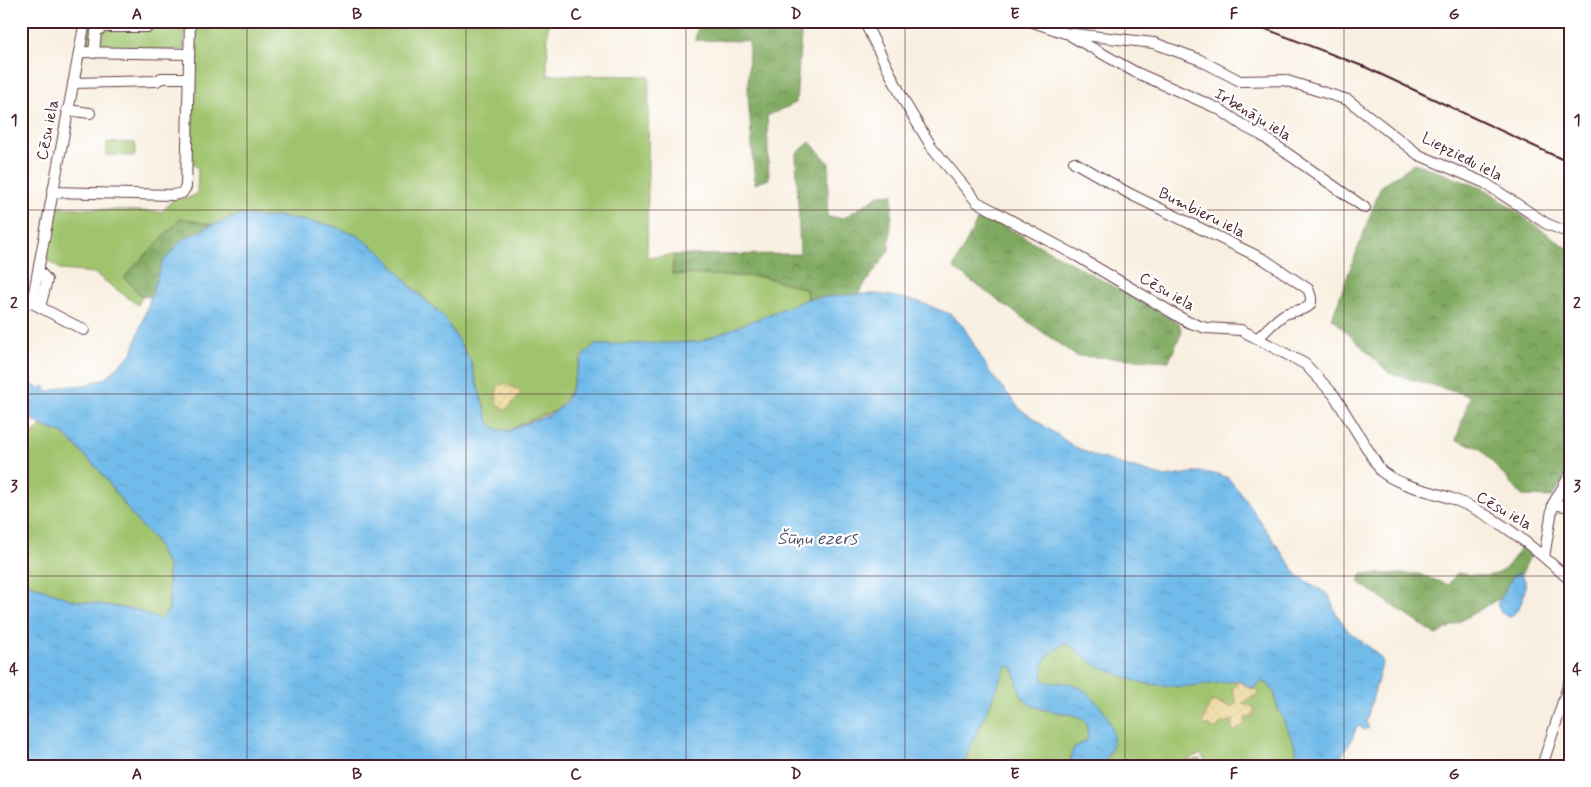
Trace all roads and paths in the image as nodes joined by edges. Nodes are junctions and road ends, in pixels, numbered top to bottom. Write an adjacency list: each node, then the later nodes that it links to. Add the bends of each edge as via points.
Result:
1 (85, 21): 7 (street, Cēsu iela)
2 (190, 21): 9 (street)
3 (864, 21): 20 (street, Cēsu iela, via 905,104 931,146 977,202 1188,322 1206,328 1241,330)
4 (1030, 21): 6 (street, Liepziedu iela)
5 (148, 27): 8 (street, via 103,27 96,32)
6 (1066, 33): 16 (street, Irbenāju iela, via 1135,72 1219,109); 17 (street, Liepziedu iela, via 1154,43 1198,59 1240,81 1284,80 1348,100 1419,155 1485,183 1547,224)
7 (78, 52): 8 (street); 11 (street, Cēsu iela)
8 (94, 53): 9 (street)
9 (189, 54): 10 (street)
10 (188, 78): 11 (street); 15 (street, via 186,187 182,193)
11 (73, 83): 12 (street, Cēsu iela)
12 (67, 110): 13 (street); 15 (street, Cēsu iela)
13 (90, 113)
14 (1074, 162): 20 (street, Bumbieru iela, via 1130,194 1265,260 1308,289 1312,297 1310,305 1285,314)
15 (52, 192): 18 (street, Cēsu iela, via 40,272)
16 (1365, 208)
17 (1570, 234)
18 (31, 305): 19 (street)
19 (84, 330)
20 (1258, 338): 24 (street, Cēsu iela, via 1304,364 1334,395 1381,471 1390,479 1454,500 1482,514 1517,534)
21 (1570, 475): 22 (street)
22 (1553, 504): 23 (street); 24 (street)
23 (1570, 507)
24 (1544, 556): 25 (street, Cēsu iela)
25 (1570, 580)
26 (1570, 680): 27 (street)
27 (1542, 766)

